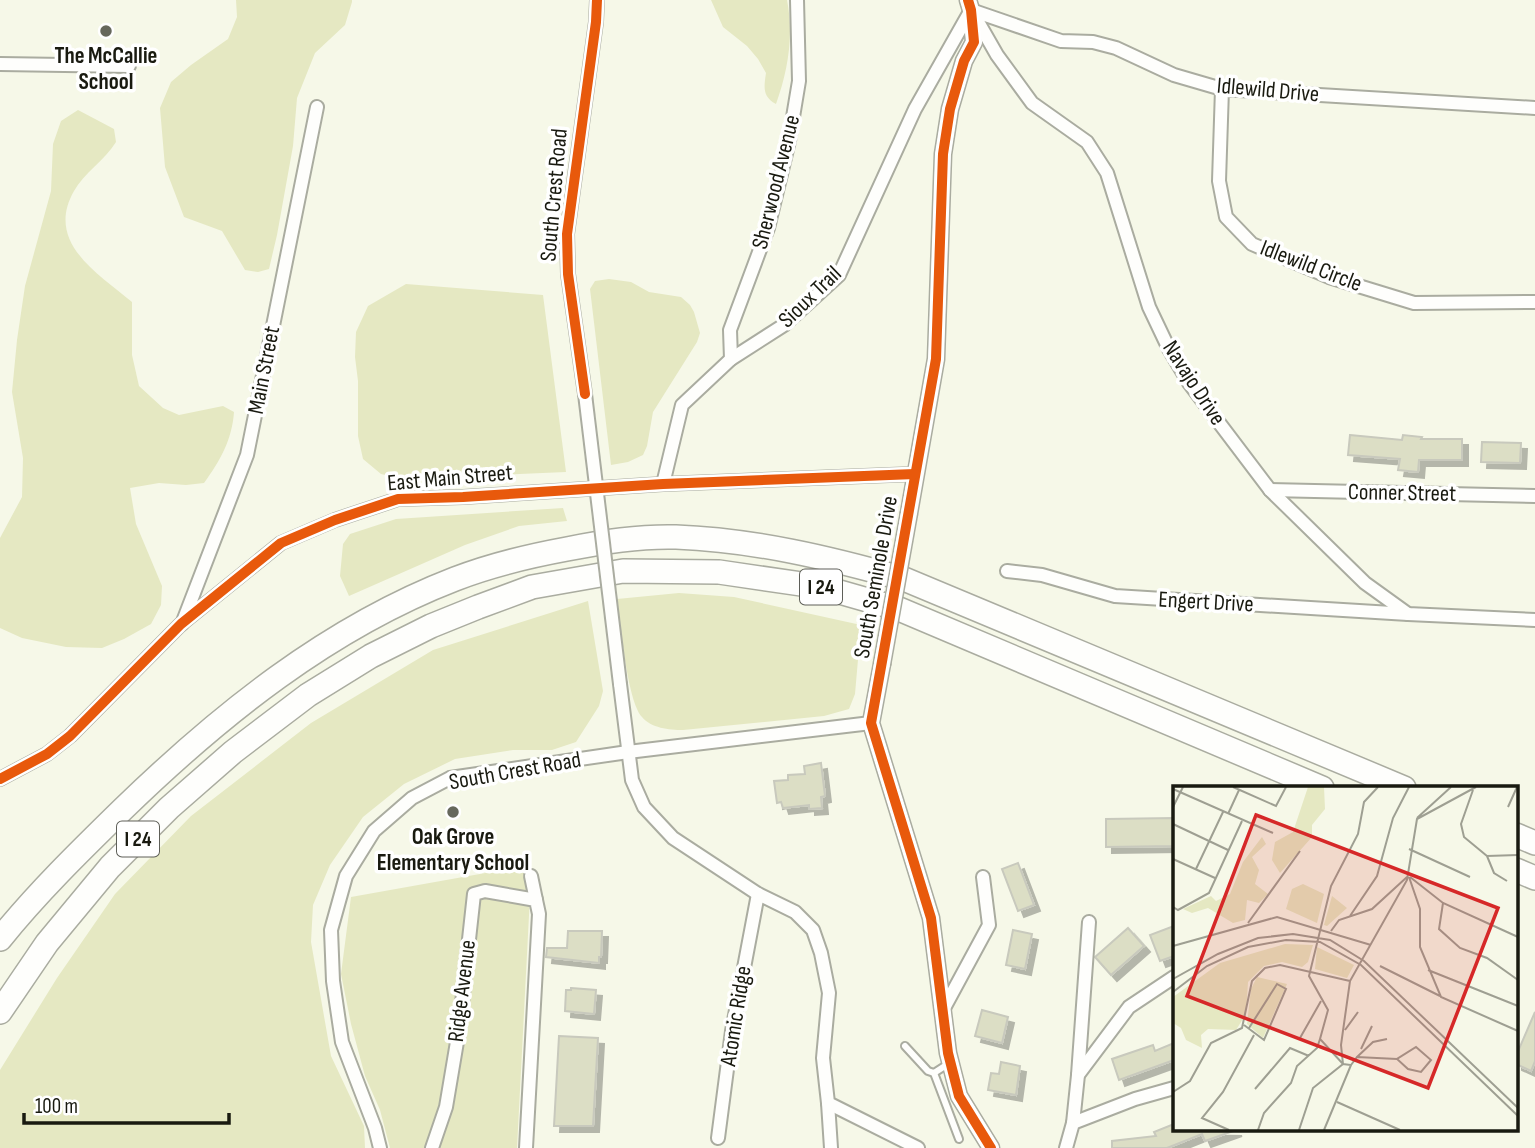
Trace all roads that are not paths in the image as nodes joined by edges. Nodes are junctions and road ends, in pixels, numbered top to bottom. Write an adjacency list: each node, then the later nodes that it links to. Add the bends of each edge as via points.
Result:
1 (597, 0): 20 (street, South Crest Road, bridge, via 567,234 568,274)
2 (797, 0): 10 (street, Sherwood Avenue, via 799,81 789,141 768,228 730,330)
3 (970, 5): 6 (street, Idlewild Drive, via 1061,41 1116,48 1174,75); 10 (street, Sioux Trail, via 915,109 839,275 784,325); 11 (street, South Seminole Drive, via 974,42 950,109 943,154 936,359); 13 (street, Navajo Drive, via 997,55 1032,103 1087,142 1108,173 1149,307 1169,349 1189,383)
4 (0, 64): 5 (street)
5 (129, 66)
6 (1222, 89): 8 (street, Idlewild Drive); 9 (street, Idlewild Circle, via 1219,181 1226,217 1252,244 1329,276 1414,303)
7 (317, 107): 18 (street, Main Street, via 247,455)
8 (1535, 108)
9 (1535, 303)
10 (731, 359): 12 (street, Sioux Trail, via 682,405)
11 (915, 474): 12 (street, East Main Street); 19 (street, South Seminole Drive, bridge)
12 (663, 484): 18 (street, East Main Street, via 398,499 281,543)
13 (1270, 490): 14 (street, Conner Street); 16 (street, Navajo Drive, via 1365,583)
14 (1535, 496)
15 (1007, 571): 16 (street, Engert Drive, via 1042,575 1115,596)
16 (1408, 614): 17 (street)
17 (1535, 620)
18 (181, 624): 21 (street, East Main Street, via 70,736)
19 (871, 723): 20 (street, South Crest Road); 35 (street, South Seminole Drive, via 931,918)
20 (628, 752): 30 (street, via 632,780 645,807 673,838); 46 (street, South Crest Road, via 450,778 412,798 367,842 346,876 331,930 333,981 342,1042)
21 (0, 779)
22 (1317, 786): 36 (highway, I 24, via 899,609 822,587 719,572 623,571 532,587 431,626 308,695 169,807 110,867 47,943)
23 (1399, 786): 33 (highway, I 24, via 904,579 836,559 733,541 675,537 611,540 520,558 455,578 321,648 232,711 152,781 80,850)
24 (1518, 836): 25 (highway)
25 (1535, 843)
26 (1518, 871): 29 (highway)
27 (531, 876): 31 (street)
28 (983, 877): 35 (street, via 989,925)
29 (1535, 878)
30 (758, 894): 42 (street, via 795,912 813,930 821,953 829,993 823,1059); 44 (street, Atomic Ridge)
31 (536, 900): 47 (street, Ridge Avenue, via 485,891 474,894 459,1030 446,1107); 48 (street, via 539,914)
32 (1089, 922): 40 (street)
33 (0, 939)
34 (1173, 978): 40 (street, via 1129,1007)
35 (943, 1010): 38 (street, South Seminole Drive)
36 (0, 1012)
37 (905, 1046): 39 (lane)
38 (950, 1063): 39 (lane); 51 (street, South Seminole Drive, via 958,1096)
39 (934, 1073): 45 (lane)
40 (1078, 1075): 43 (street)
41 (1173, 1088): 43 (street)
42 (828, 1103): 49 (street); 50 (street)
43 (1073, 1123): 52 (street)
44 (718, 1138)
45 (959, 1139)
46 (380, 1148)
47 (432, 1148)
48 (526, 1148)
49 (831, 1148)
50 (918, 1148)
51 (991, 1148)
52 (1066, 1148)

